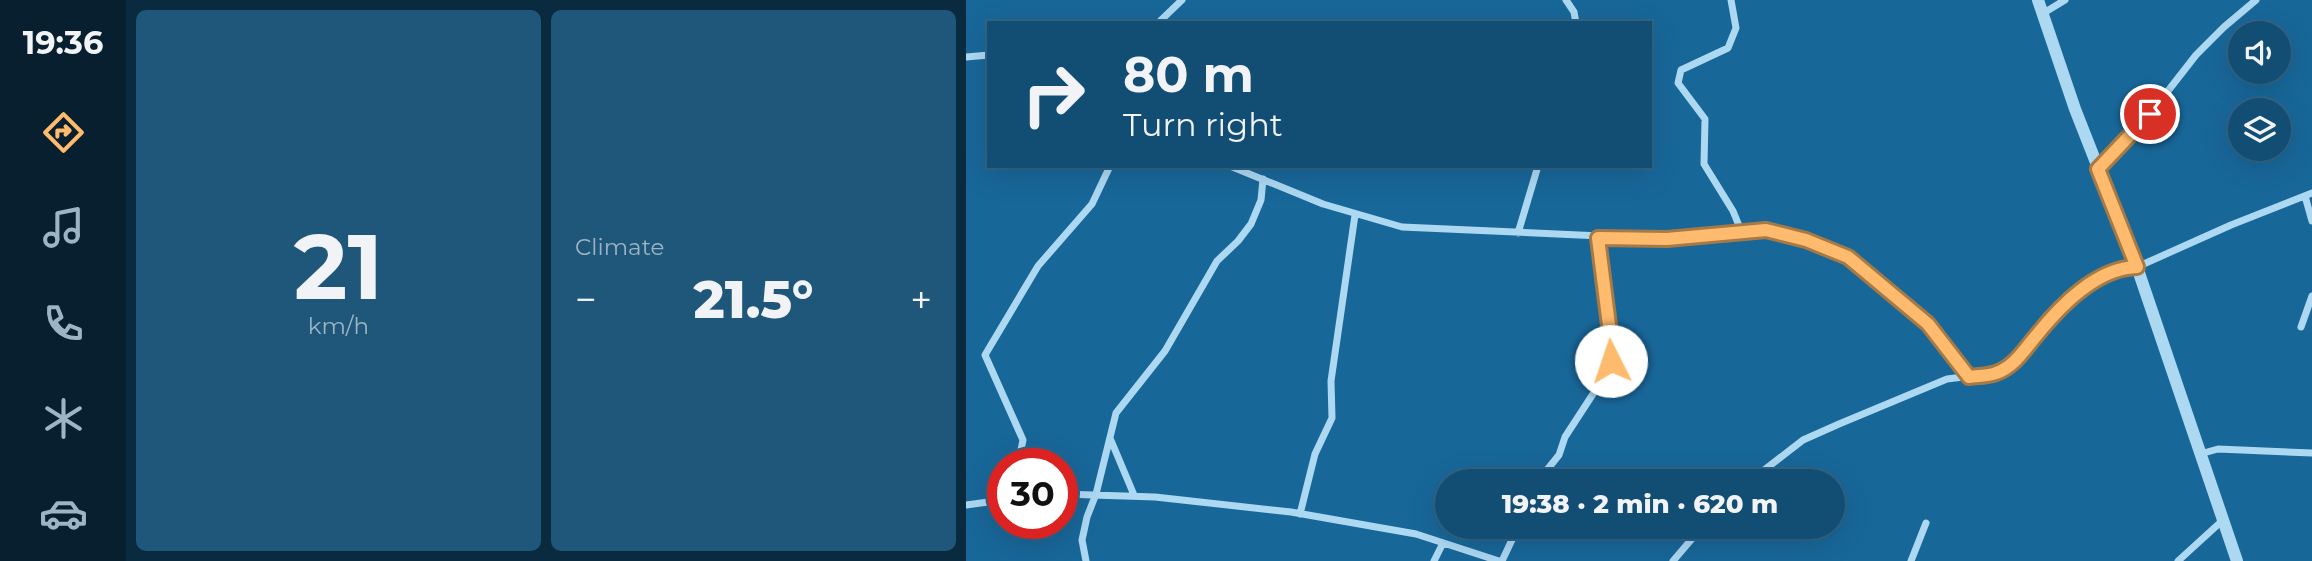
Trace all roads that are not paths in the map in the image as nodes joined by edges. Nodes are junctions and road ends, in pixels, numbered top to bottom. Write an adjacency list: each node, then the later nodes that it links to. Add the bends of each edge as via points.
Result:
1 (1182, 0): 8 (street)
2 (1566, 0): 9 (street)
3 (1731, 0): 21 (street, via 1735,28 1728,48 1681,70 1678,83 1705,119 1704,164)
4 (2038, 0): 7 (street)
5 (2065, 0): 7 (street)
6 (2256, 0): 15 (street, via 2196,55 2150,114)
7 (2042, 14): 15 (street)
8 (1160, 21)
9 (1576, 21)
10 (987, 55): 11 (street)
11 (966, 57)
12 (1109, 168): 28 (street, via 1092,204 1038,266 985,355 1023,440)
13 (1235, 168): 16 (street)
14 (1537, 168): 20 (street)
15 (2098, 169): 23 (street)
16 (1263, 179): 18 (street); 27 (street, via 1258,211 1238,241 1217,261 1165,351 1116,413)
17 (2309, 195): 19 (street); 23 (street)
18 (1355, 215): 20 (street, via 1402,227); 38 (street, via 1331,381 1332,418 1315,454)
19 (2312, 221)
20 (1518, 233): 22 (street)
21 (1742, 233): 22 (street); 26 (street, via 1766,230 1848,257 1928,324)
22 (1598, 238): 31 (street, via 1611,361)
23 (2137, 267): 26 (street, via 2123,267 2063,304 2013,363 1996,373); 30 (street)
24 (2312, 296): 25 (street)
25 (2301, 327)
26 (1969, 377): 32 (street, via 1947,379 1803,440)
27 (1110, 437): 34 (street); 35 (street)
28 (1021, 448)
29 (2312, 453): 30 (street, via 2218,449)
30 (2200, 454): 39 (street)
31 (1548, 469)
32 (1766, 469)
33 (1078, 494): 34 (street)
34 (1096, 494): 35 (street); 44 (street, via 1082,540)
35 (1134, 495): 38 (street)
36 (987, 502): 37 (street)
37 (966, 505)
38 (1300, 514): 43 (street)
39 (2223, 520): 49 (street); 50 (street)
40 (1926, 523): 48 (street)
41 (1512, 539): 46 (street)
42 (1692, 539): 47 (street)
43 (1443, 543): 45 (street); 46 (street)
44 (1086, 561)
45 (1434, 561)
46 (1500, 561)
47 (1673, 561)
48 (1911, 561)
49 (2178, 561)
50 (2237, 561)

